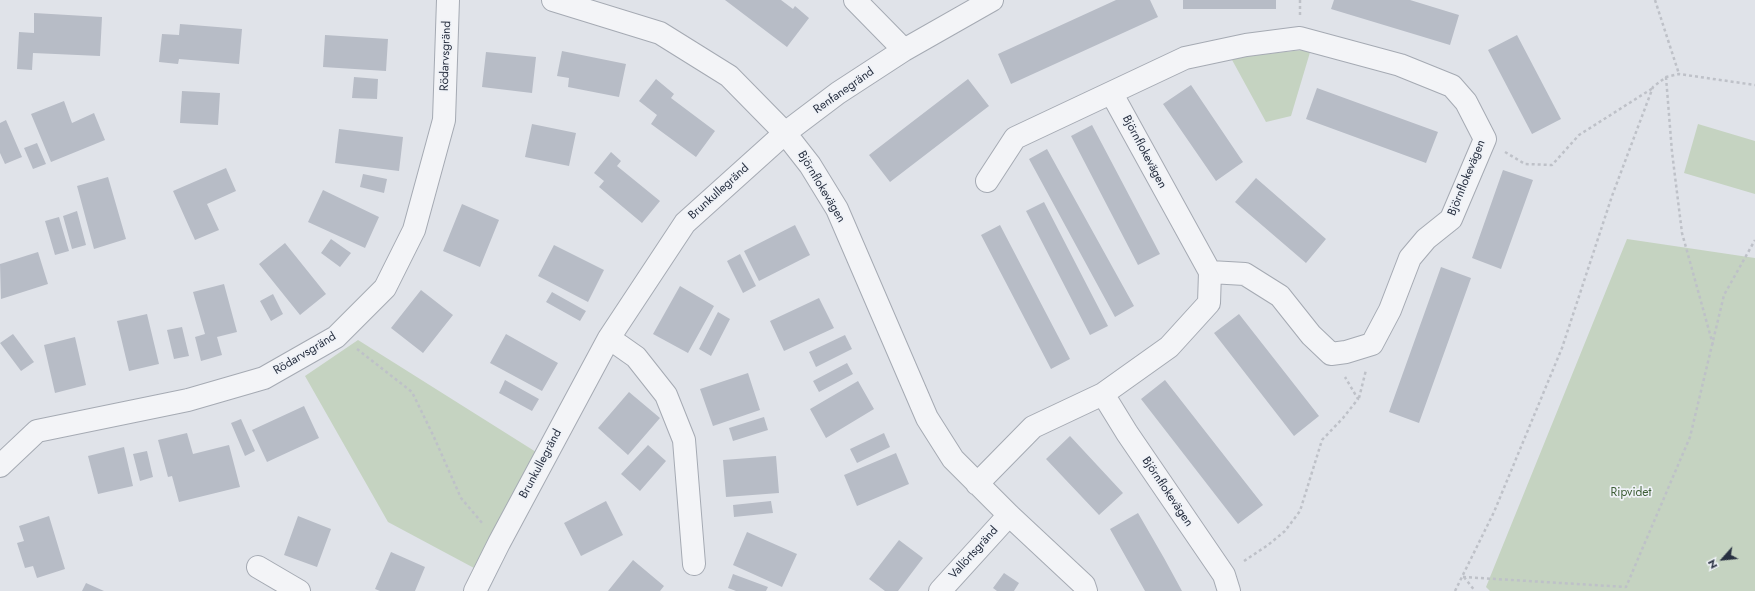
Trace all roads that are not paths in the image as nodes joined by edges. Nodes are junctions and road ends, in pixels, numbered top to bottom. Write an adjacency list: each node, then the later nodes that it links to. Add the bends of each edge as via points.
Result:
1 (448, 0): 12 (street, Rödarvsgränd, via 444,120 414,230 385,288 336,337 264,378 188,400 37,431)
2 (553, 0): 7 (street, Björnflokevägen, via 660,33 729,76)
3 (854, 0): 5 (street)
4 (992, 0): 5 (street, Renfanegränd)
5 (904, 50): 7 (street, Renfanegränd, via 838,93)
6 (1112, 94): 8 (street, Björnflokevägen, via 1014,138); 9 (street, Björnflokevägen); 9 (street, Björnflokevägen, via 1185,58 1246,45 1300,38 1400,66 1452,86 1466,102 1485,139 1452,219 1426,239 1410,258 1390,310 1372,344 1331,354 1311,335 1280,296 1245,274)
7 (785, 133): 10 (street, Brunkullegränd, via 685,222); 13 (street, Björnflokevägen, via 810,165 837,209 927,418 953,459)
8 (987, 181)
9 (1210, 272): 11 (street, via 1209,303 1169,347)
10 (609, 338): 15 (street, via 636,357 666,395 684,440); 19 (street, Brunkullegränd)
11 (1103, 394): 13 (street, via 1033,427); 17 (street, Björnflokevägen)
12 (0, 466)
13 (977, 484): 14 (street, Björnflokevägen)
14 (1009, 515): 20 (street, Vallörtsgränd); 21 (street, Björnflokevägen, via 1084,585)
15 (694, 564)
16 (258, 568): 18 (street)
17 (1226, 583)
18 (299, 591)
19 (475, 591)
20 (940, 591)
21 (1086, 591)

